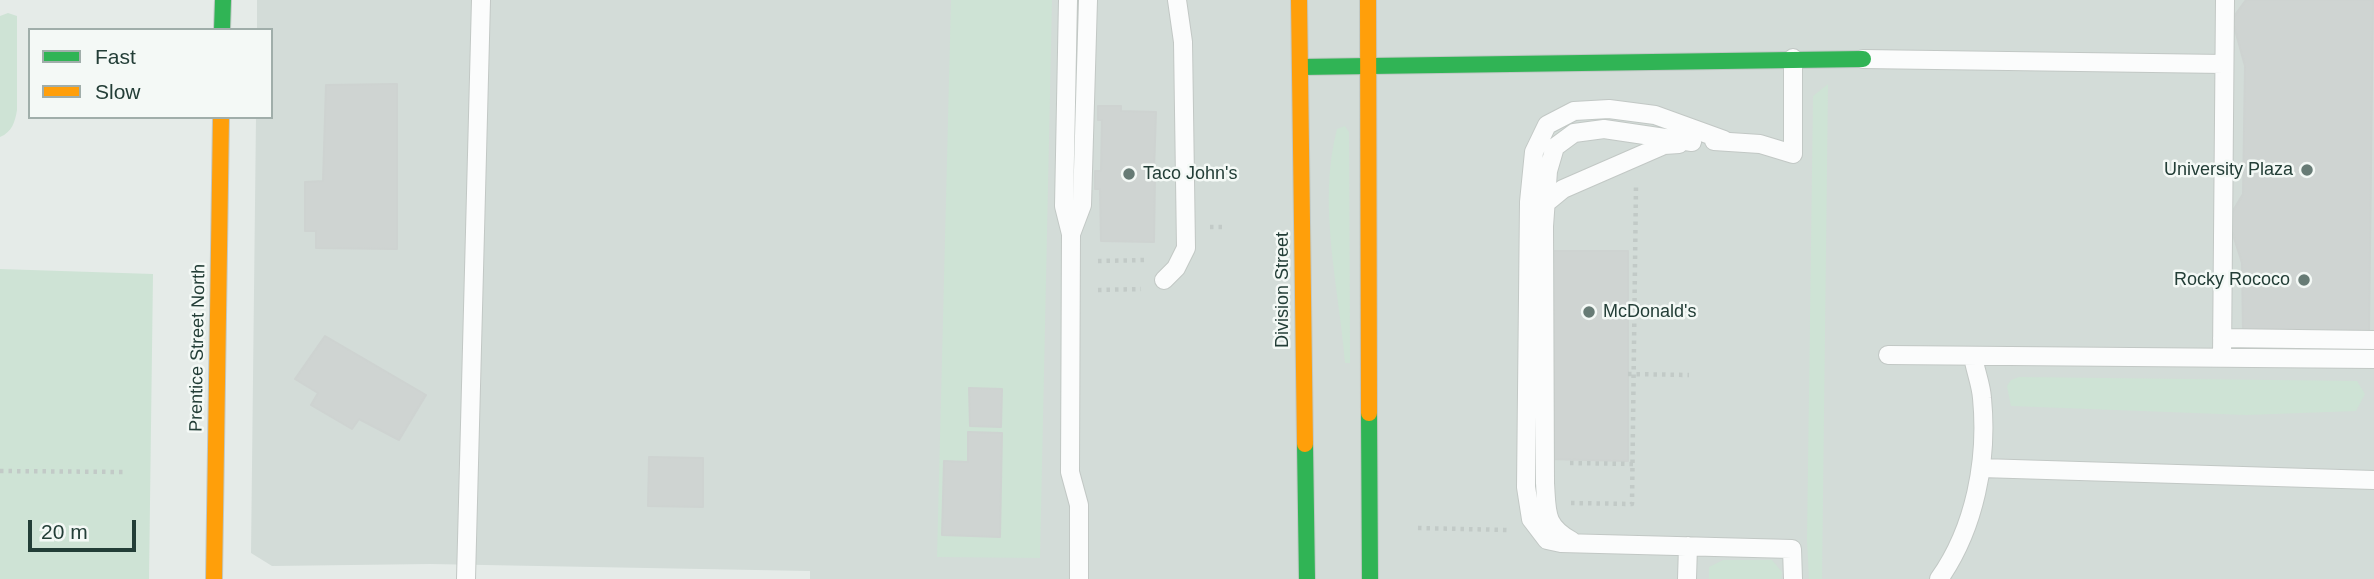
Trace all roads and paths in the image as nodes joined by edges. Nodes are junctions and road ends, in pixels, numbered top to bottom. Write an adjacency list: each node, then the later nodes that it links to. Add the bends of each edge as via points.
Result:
1 (223, 0): 11 (main road)
2 (481, 0): 49 (lane)
3 (1068, 0): 23 (lane, via 1064,206)
4 (1167, 0): 12 (lane)
5 (1177, 0): 12 (lane)
6 (1189, 0): 12 (lane)
7 (1299, 0): 16 (main road, Division Street)
8 (1368, 0): 17 (main road)
9 (2225, 0): 15 (lane)
10 (1090, 3): 23 (lane, via 1082,205)
11 (222, 28)
12 (1183, 42): 26 (lane, via 1186,248)
13 (1793, 58): 14 (main road); 17 (main road); 19 (lane, via 1793,154)
14 (1863, 59): 15 (lane)
15 (2224, 64): 29 (lane)
16 (1300, 67): 17 (main road); 51 (main road, Division Street)
17 (1368, 67): 52 (main road)
18 (221, 119): 48 (main road, Prentice Street North)
19 (1724, 140): 20 (lane); 46 (lane, via 1655,115 1609,109 1574,111 1546,125 1534,152 1529,202 1526,487 1531,519 1547,540)
20 (1692, 142): 22 (lane, via 1664,145 1563,189); 22 (lane, via 1604,129 1574,133 1555,147)
21 (1636, 181): 35 (path)
22 (1546, 203): 46 (lane, via 1546,502 1549,522 1557,533)
23 (1071, 234): 50 (lane, via 1070,472 1079,505)
24 (1148, 260): 25 (path)
25 (1094, 261)
26 (1164, 280)
27 (1094, 289): 28 (path)
28 (1144, 289)
29 (2222, 338): 30 (lane); 33 (lane)
30 (2374, 340)
31 (1888, 355): 32 (lane)
32 (1973, 356): 33 (lane); 39 (lane, via 1982,397)
33 (2222, 357): 34 (lane)
34 (2374, 359)
35 (1631, 374): 36 (path); 38 (path)
36 (1689, 375)
37 (1557, 462): 38 (path)
38 (1633, 464): 43 (path, via 1632,504)
39 (1981, 468): 42 (lane); 55 (lane, via 1968,524)
40 (0, 471): 41 (path)
41 (125, 472)
42 (2374, 480)
43 (1567, 503)
44 (1418, 528): 45 (path)
45 (1513, 529)
46 (1577, 543): 47 (lane)
47 (1688, 546): 53 (lane); 54 (lane, via 1792,549)
48 (214, 579)
49 (466, 579)
50 (1079, 579)
51 (1307, 579)
52 (1370, 579)
53 (1687, 579)
54 (1793, 579)
55 (1939, 579)

